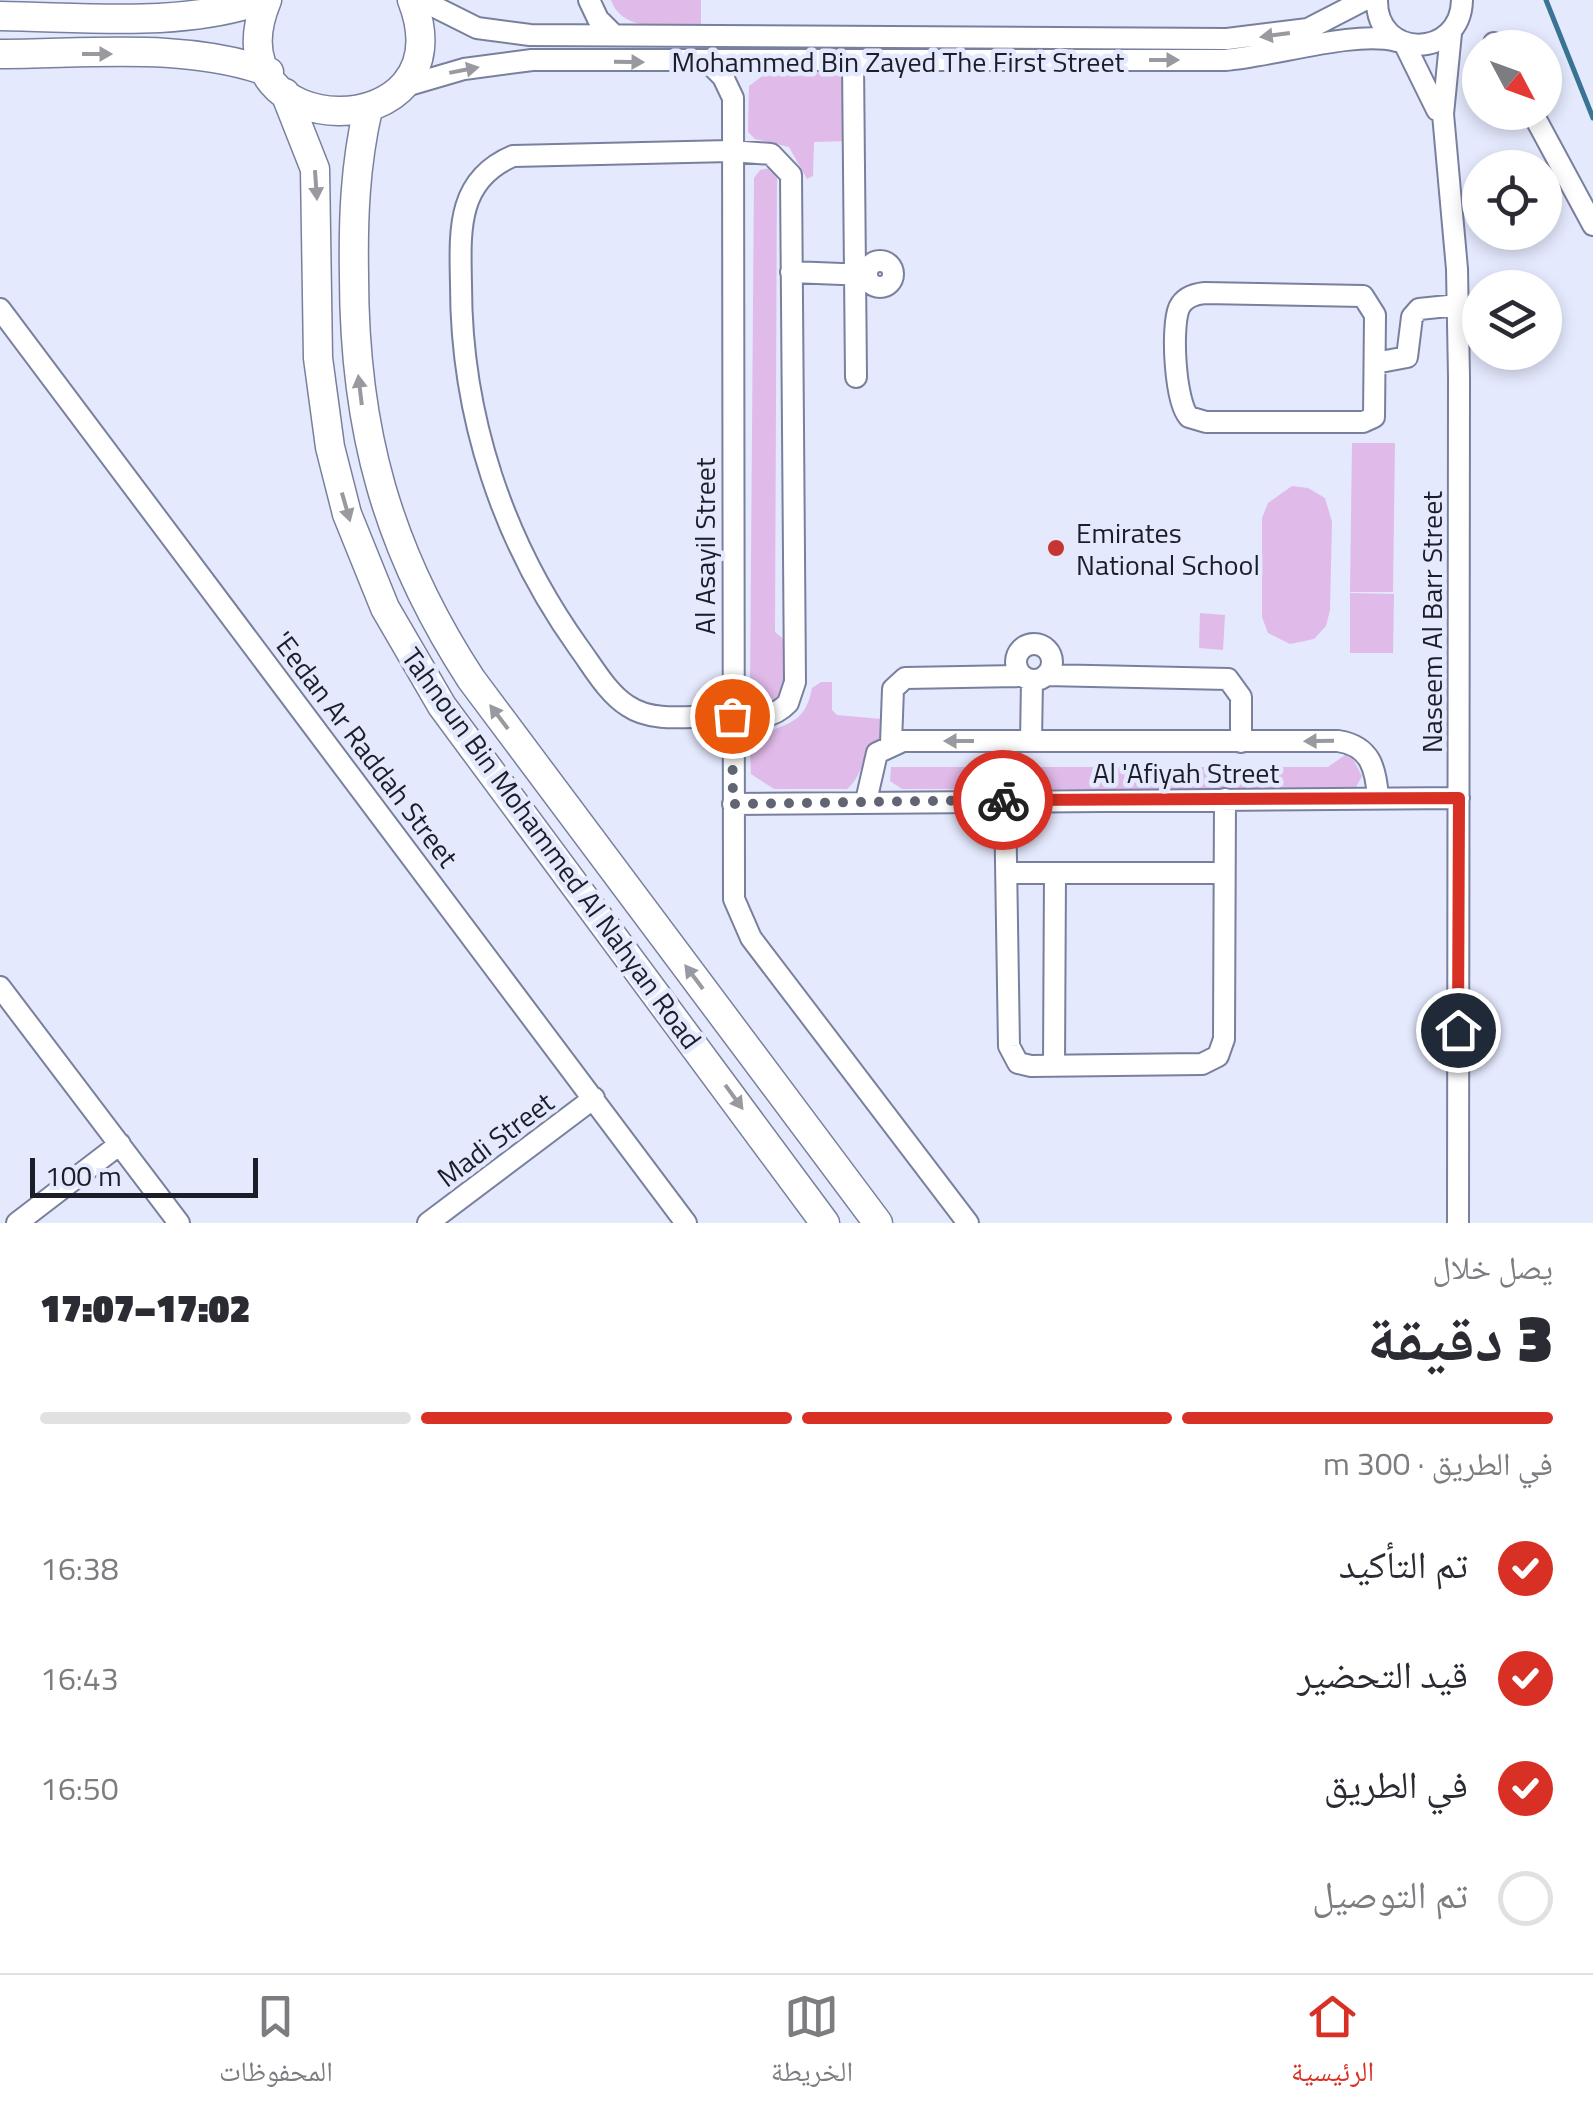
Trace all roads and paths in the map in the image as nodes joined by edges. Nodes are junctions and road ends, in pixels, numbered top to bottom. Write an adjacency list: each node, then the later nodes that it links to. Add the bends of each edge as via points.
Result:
1 (265, 0): 8 (main road, via 171,18); 17 (main road, Tahnoun Bin Mohammed Al Nahyan Road, via 259,36)
2 (412, 0): 18 (main road, via 419,40)
3 (421, 0): 10 (street, Mohammed Bin Zayed The First Street, via 477,28)
4 (589, 0): 10 (street); 11 (street)
5 (1364, 0): 11 (street, Mohammed Bin Zayed The First Street, one-way to 11, via 1308,29 1248,38)
6 (1377, 0): 12 (street, Naseem Al Barr Street, via 1382,26)
7 (1462, 0): 9 (street, Naseem Al Barr Street)
8 (0, 16)
9 (1450, 33): 12 (street, Mohammed Bin Zayed The First Street, via 1434,44); 22 (street, Naseem Al Barr Street)
10 (568, 34): 11 (street, Mohammed Bin Zayed The First Street)
11 (614, 35)
12 (1401, 43): 14 (street, Mohammed Bin Zayed The First Street, one-way to 12, via 1226,60 1368,36); 22 (street, Naseem Al Barr Street, via 1433,96)
13 (0, 54): 17 (main road, one-way to 17, via 183,53 226,59)
14 (853, 62): 16 (street, Mohammed Bin Zayed The First Street); 26 (street)
15 (710, 63): 16 (street, Mohammed Bin Zayed The First Street); 18 (street, Mohammed Bin Zayed The First Street, one-way to 15, via 464,69 532,60); 19 (street)
16 (755, 64): 19 (street)
17 (277, 83): 20 (main road, via 306,107 330,114); 53 (main road, Tahnoun Bin Mohammed Al Nahyan Road, one-way to 53, via 315,168 318,358 330,447 347,514 402,641 442,706)
18 (399, 88): 20 (main road)
19 (732, 92): 23 (street, Al Asayil Street)
20 (368, 109): 54 (main road, Tahnoun Bin Mohammed Al Nahyan Road, one-way to 20, via 470,679 416,584 381,496 356,365 354,191)
21 (1542, 130): 24 (street)
22 (1445, 141): 27 (street, Naseem Al Barr Street)
23 (730, 150): 25 (street, via 771,154 791,175); 32 (street, Al Asayil Street); 32 (street, via 524,154 502,161 475,184 463,207 460,286 466,372 488,469 511,530 555,612 630,708 660,716)
24 (1593, 225)
25 (791, 272): 26 (street); 32 (street, via 794,682 788,702 772,716)
26 (862, 275): 30 (street)
27 (1458, 305): 29 (street, via 1419,308 1407,358); 37 (street, Naseem Al Barr Street)
28 (0, 309): 47 (street, 'Eedan Ar Raddah Street)
29 (1375, 362): 29 (street, via 1374,307 1363,296 1196,294 1178,310 1179,402 1198,421 1367,422 1375,412)
30 (856, 377)
31 (1034, 677): 33 (street); 34 (street, via 1228,678 1241,697); 35 (street, via 905,678 893,689)
32 (732, 716): 41 (street, Al Asayil Street)
33 (1030, 741): 34 (street); 35 (street, one-way to 35)
34 (1241, 742): 36 (street, one-way to 34, via 1374,765 1349,743)
35 (891, 743): 40 (street, via 872,761)
36 (1378, 798): 37 (street, Al 'Afiyah Street); 38 (street, Al 'Afiyah Street)
37 (1459, 798): 56 (street, Naseem Al Barr Street)
38 (1226, 799): 39 (street, Al 'Afiyah Street); 44 (street)
39 (1006, 800): 40 (street, Al 'Afiyah Street); 42 (street)
40 (866, 801): 41 (street, Al 'Afiyah Street)
41 (733, 804): 55 (street, Al Asayil Street, via 731,877 751,938)
42 (1008, 873): 43 (street); 46 (street, via 1009,1053 1024,1066)
43 (1055, 873): 44 (street); 46 (street)
44 (1224, 873): 46 (street, via 1224,1039 1218,1056 1202,1064)
45 (0, 986): 48 (street)
46 (1054, 1065)
47 (594, 1098): 51 (street, Madi Street); 52 (street, 'Eedan Ar Raddah Street)
48 (120, 1144): 49 (street); 50 (street)
49 (16, 1223)
50 (179, 1223)
51 (428, 1223)
52 (686, 1223)
53 (825, 1223)
54 (878, 1223)
55 (968, 1223)
56 (1458, 1223)

